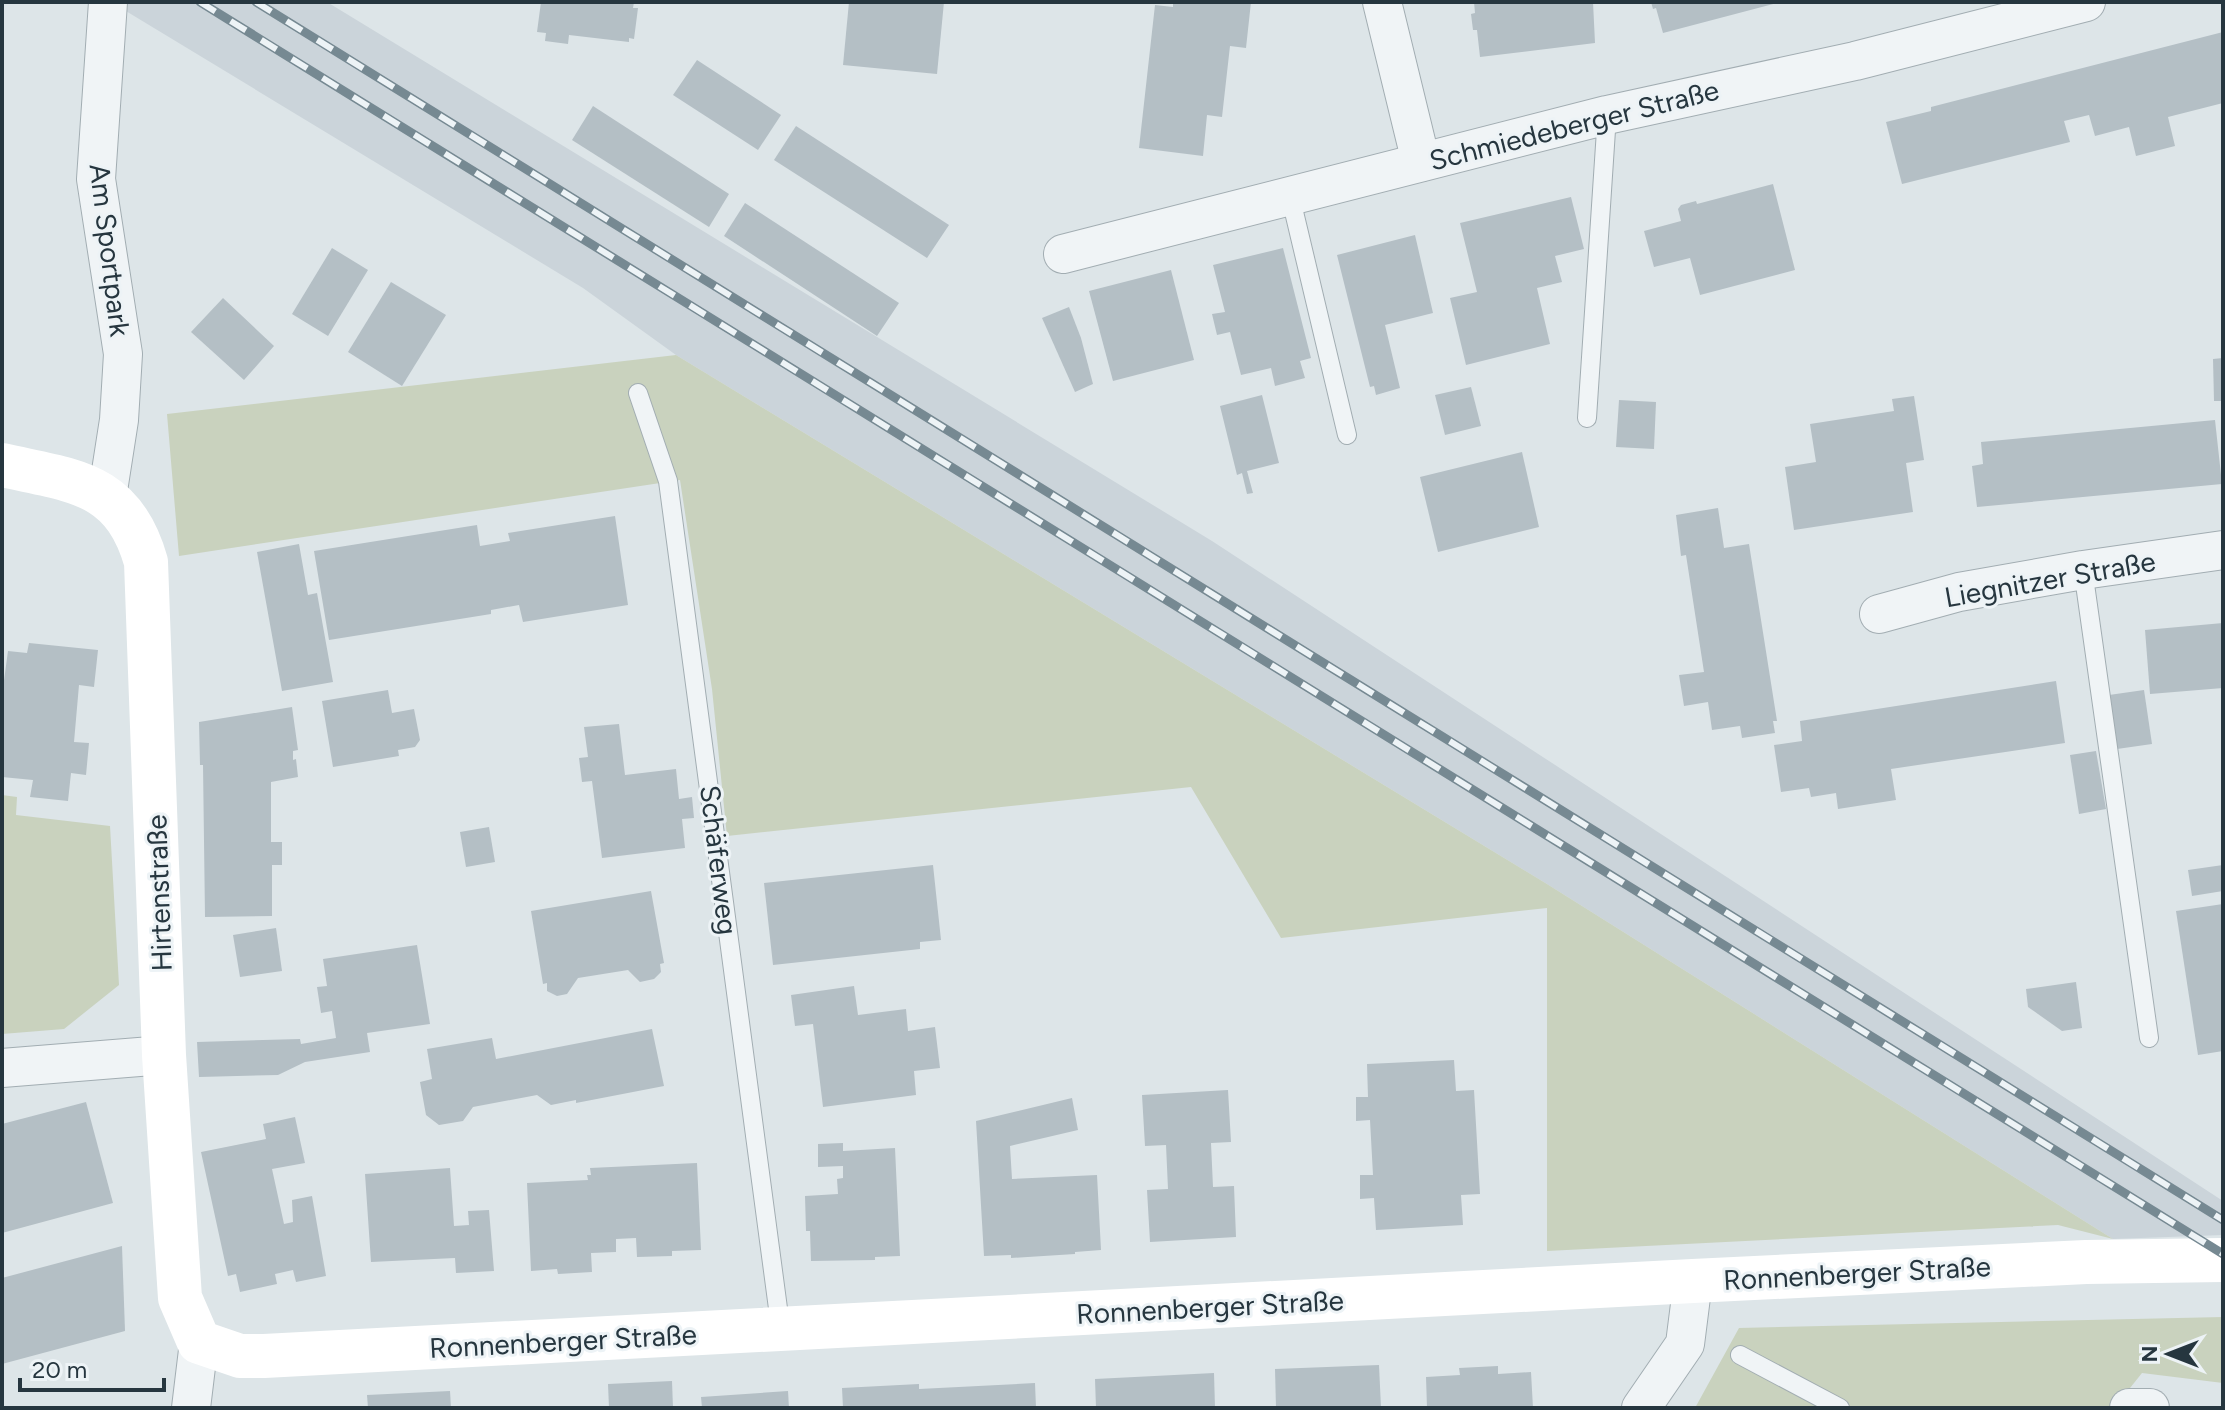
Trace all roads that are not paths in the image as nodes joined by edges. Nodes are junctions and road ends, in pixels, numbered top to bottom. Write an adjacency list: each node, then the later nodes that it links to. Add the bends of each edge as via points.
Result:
1 (108, 2): 12 (street, Am Sportpark, via 96,179 123,354)
2 (1382, 2): 5 (street)
3 (2086, 2): 4 (street, Schmiedeberger Straße, via 1855,61)
4 (1607, 115): 5 (street, Schmiedeberger Straße); 9 (lane)
5 (1421, 162): 6 (street, Schmiedeberger Straße)
6 (1290, 195): 7 (street, Schmiedeberger Straße); 10 (lane)
7 (1063, 254)
8 (638, 393): 21 (lane, Schäferweg, via 668,481)
9 (1587, 418)
10 (1347, 435)
11 (2, 465): 12 (street, Hirtenstraße, via 80,483)
12 (107, 497): 17 (street, Hirtenstraße, via 122,510 139,539 148,582)
13 (2223, 550): 14 (street, Liegnitzer Straße)
14 (2083, 570): 15 (street, Liegnitzer Straße, via 1959,592); 16 (lane)
15 (1879, 614)
16 (2149, 1038)
17 (164, 1055): 18 (street); 22 (street, Hirtenstraße, via 180,1298)
18 (2, 1068)
19 (2223, 1260): 20 (street, Ronnenberger Straße)
20 (1693, 1281): 21 (street, Ronnenberger Straße); 25 (street, via 1685,1344)
21 (781, 1331): 22 (street, Ronnenberger Straße, via 264,1356 240,1356)
22 (199, 1342): 24 (street)
23 (1740, 1355): 26 (lane)
24 (191, 1408)
25 (1641, 1408)
26 (1840, 1408)
27 (2129, 1408): 28 (street)
28 (2150, 1408)

